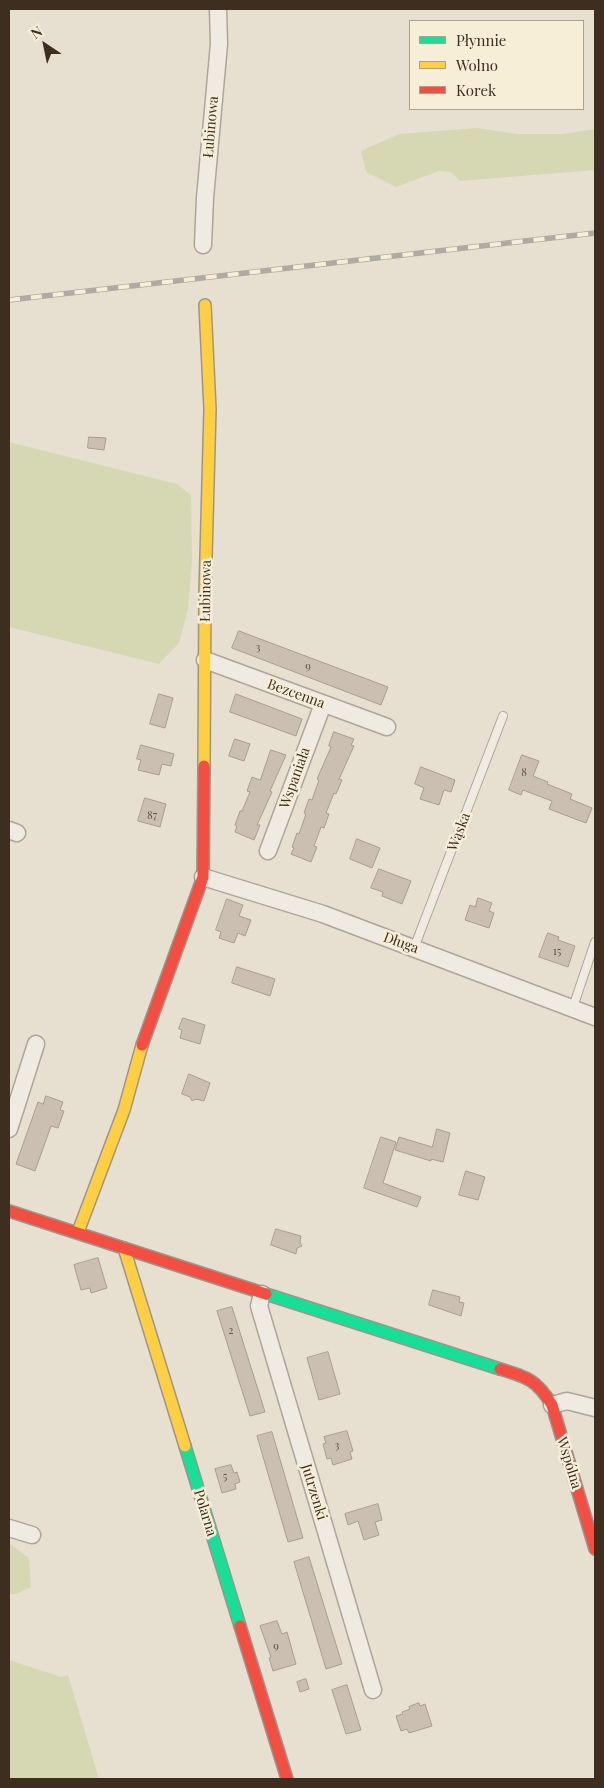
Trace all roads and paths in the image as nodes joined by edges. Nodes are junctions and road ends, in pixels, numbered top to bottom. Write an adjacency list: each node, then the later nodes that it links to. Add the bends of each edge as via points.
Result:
1 (218, 9): 2 (street, Łubinowa, via 219,44)
2 (203, 245)
3 (205, 305): 4 (street, Łubinowa, via 210,408)
4 (204, 660): 5 (street, Bezcenna); 9 (street, Łubinowa)
5 (323, 704): 7 (street, Bezcenna); 8 (street, Wspaniała)
6 (503, 716): 11 (lane, Wąska)
7 (386, 727)
8 (268, 851)
9 (203, 877): 11 (street, Długa, via 323,914); 17 (street, via 160,993 124,1110)
10 (595, 942): 12 (lane)
11 (414, 948): 12 (street, Długa)
12 (573, 1007): 13 (street, Długa)
13 (595, 1017)
14 (36, 1044): 15 (street)
15 (9, 1129)
16 (9, 1211): 17 (street, Wspólna)
17 (78, 1232): 18 (street, Wspólna)
18 (124, 1248): 19 (street, Wspólna); 26 (street, Polarna)
19 (262, 1294): 20 (street, Wspólna, via 527,1377 538,1384); 25 (street, Jutrzenki, via 259,1306)
20 (552, 1405): 21 (street, via 567,1401); 24 (street, Wspólna)
21 (595, 1408)
22 (9, 1528): 23 (street)
23 (32, 1535)
24 (595, 1549)
25 (374, 1690)
26 (287, 1779)

